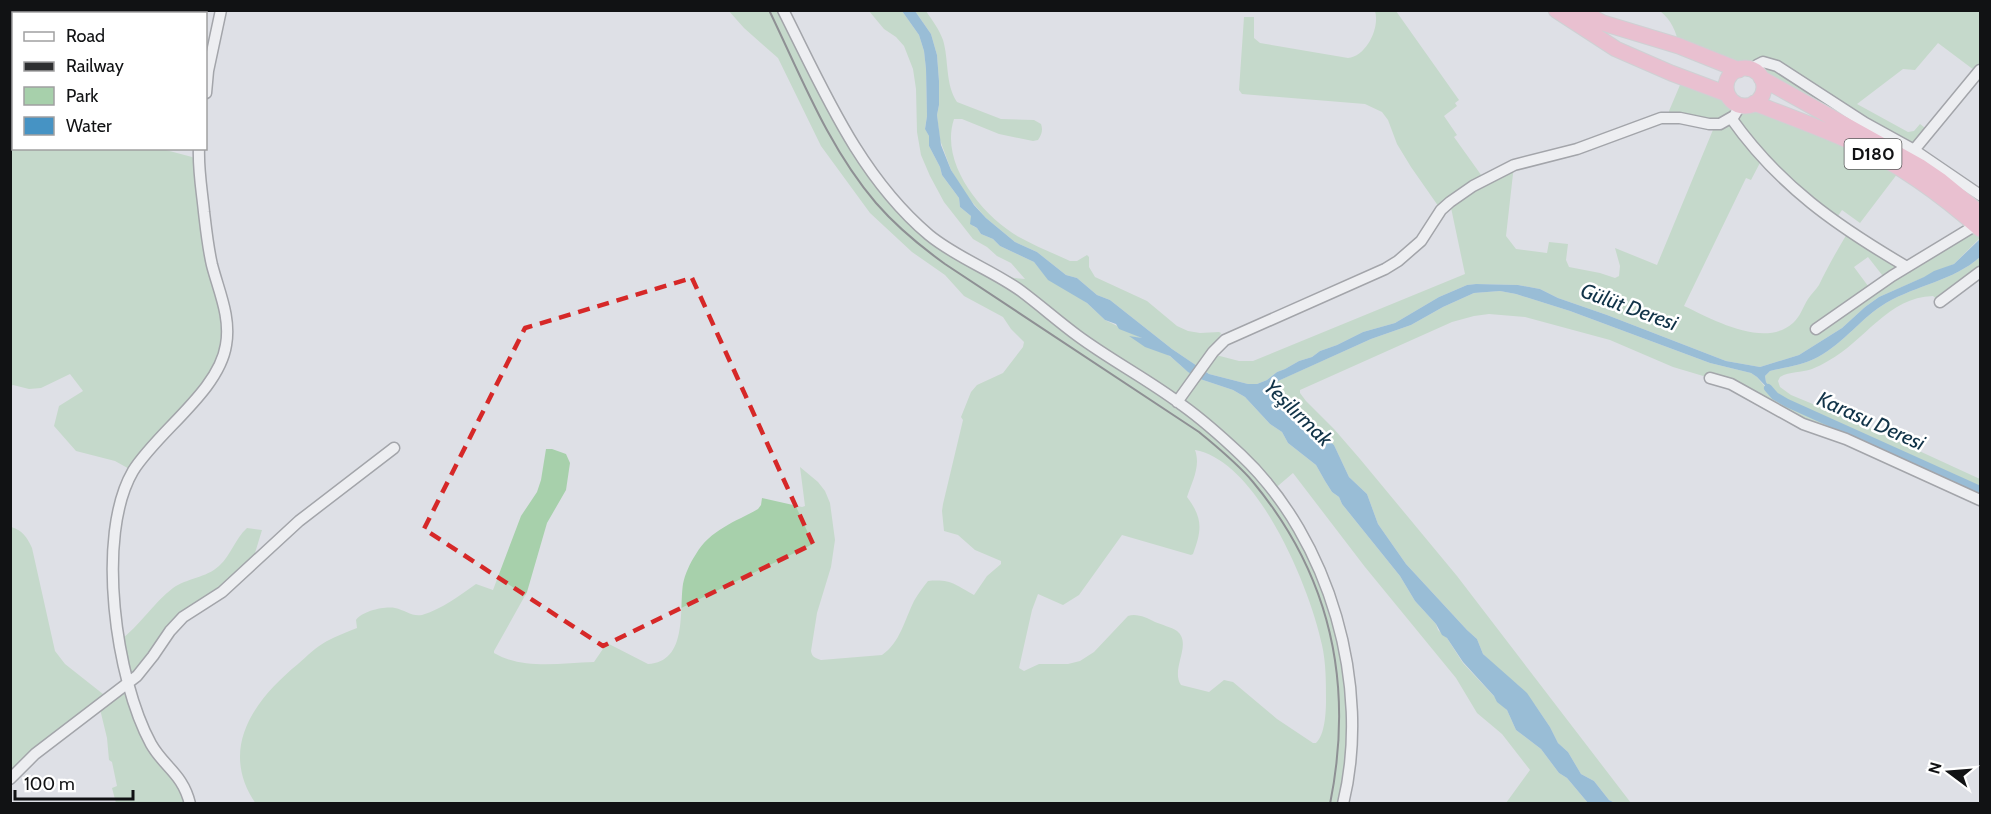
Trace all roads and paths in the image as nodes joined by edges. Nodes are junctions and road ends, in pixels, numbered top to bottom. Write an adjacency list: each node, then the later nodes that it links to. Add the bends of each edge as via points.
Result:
1 (221, 10): 7 (street)
2 (783, 10): 19 (street, via 844,130 914,221 950,250 1016,287 1078,337)
3 (1556, 10): 8 (highway, via 1616,49)
4 (1579, 10): 6 (highway, D180, via 1603,22)
5 (1980, 70): 12 (street)
6 (1751, 73): 8 (highway, via 1732,74); 9 (highway, via 1763,92); 12 (street, via 1763,62 1777,66); 13 (highway, D180, via 1919,166)
7 (207, 82)
8 (1727, 94): 9 (highway, via 1731,100)
9 (1747, 104): 10 (street); 13 (highway, D180, via 1828,132 1886,160)
10 (1731, 118): 14 (street, via 1774,171 1819,212); 19 (street, via 1715,124 1661,117 1495,174 1441,210 1421,241 1398,261 1225,340)
11 (199, 150): 22 (street, via 207,235 225,312 226,344 221,364 209,384 145,455 126,487 116,531 112,576 115,622)
12 (1914, 150): 13 (street)
13 (1979, 215): 14 (street)
14 (1907, 267): 17 (street)
15 (1980, 272): 16 (street)
16 (1940, 302)
17 (1816, 330)
18 (1710, 378): 21 (street, via 1741,388 1803,424 1846,439)
19 (1180, 398): 25 (street, via 1259,475 1304,539 1320,570 1347,662 1351,733)
20 (394, 448): 22 (street, via 299,520 222,592 183,617)
21 (1980, 500)
22 (129, 683): 23 (street, via 36,754); 24 (street, via 151,743 182,780)
23 (10, 779)
24 (190, 804)
25 (1343, 804)

